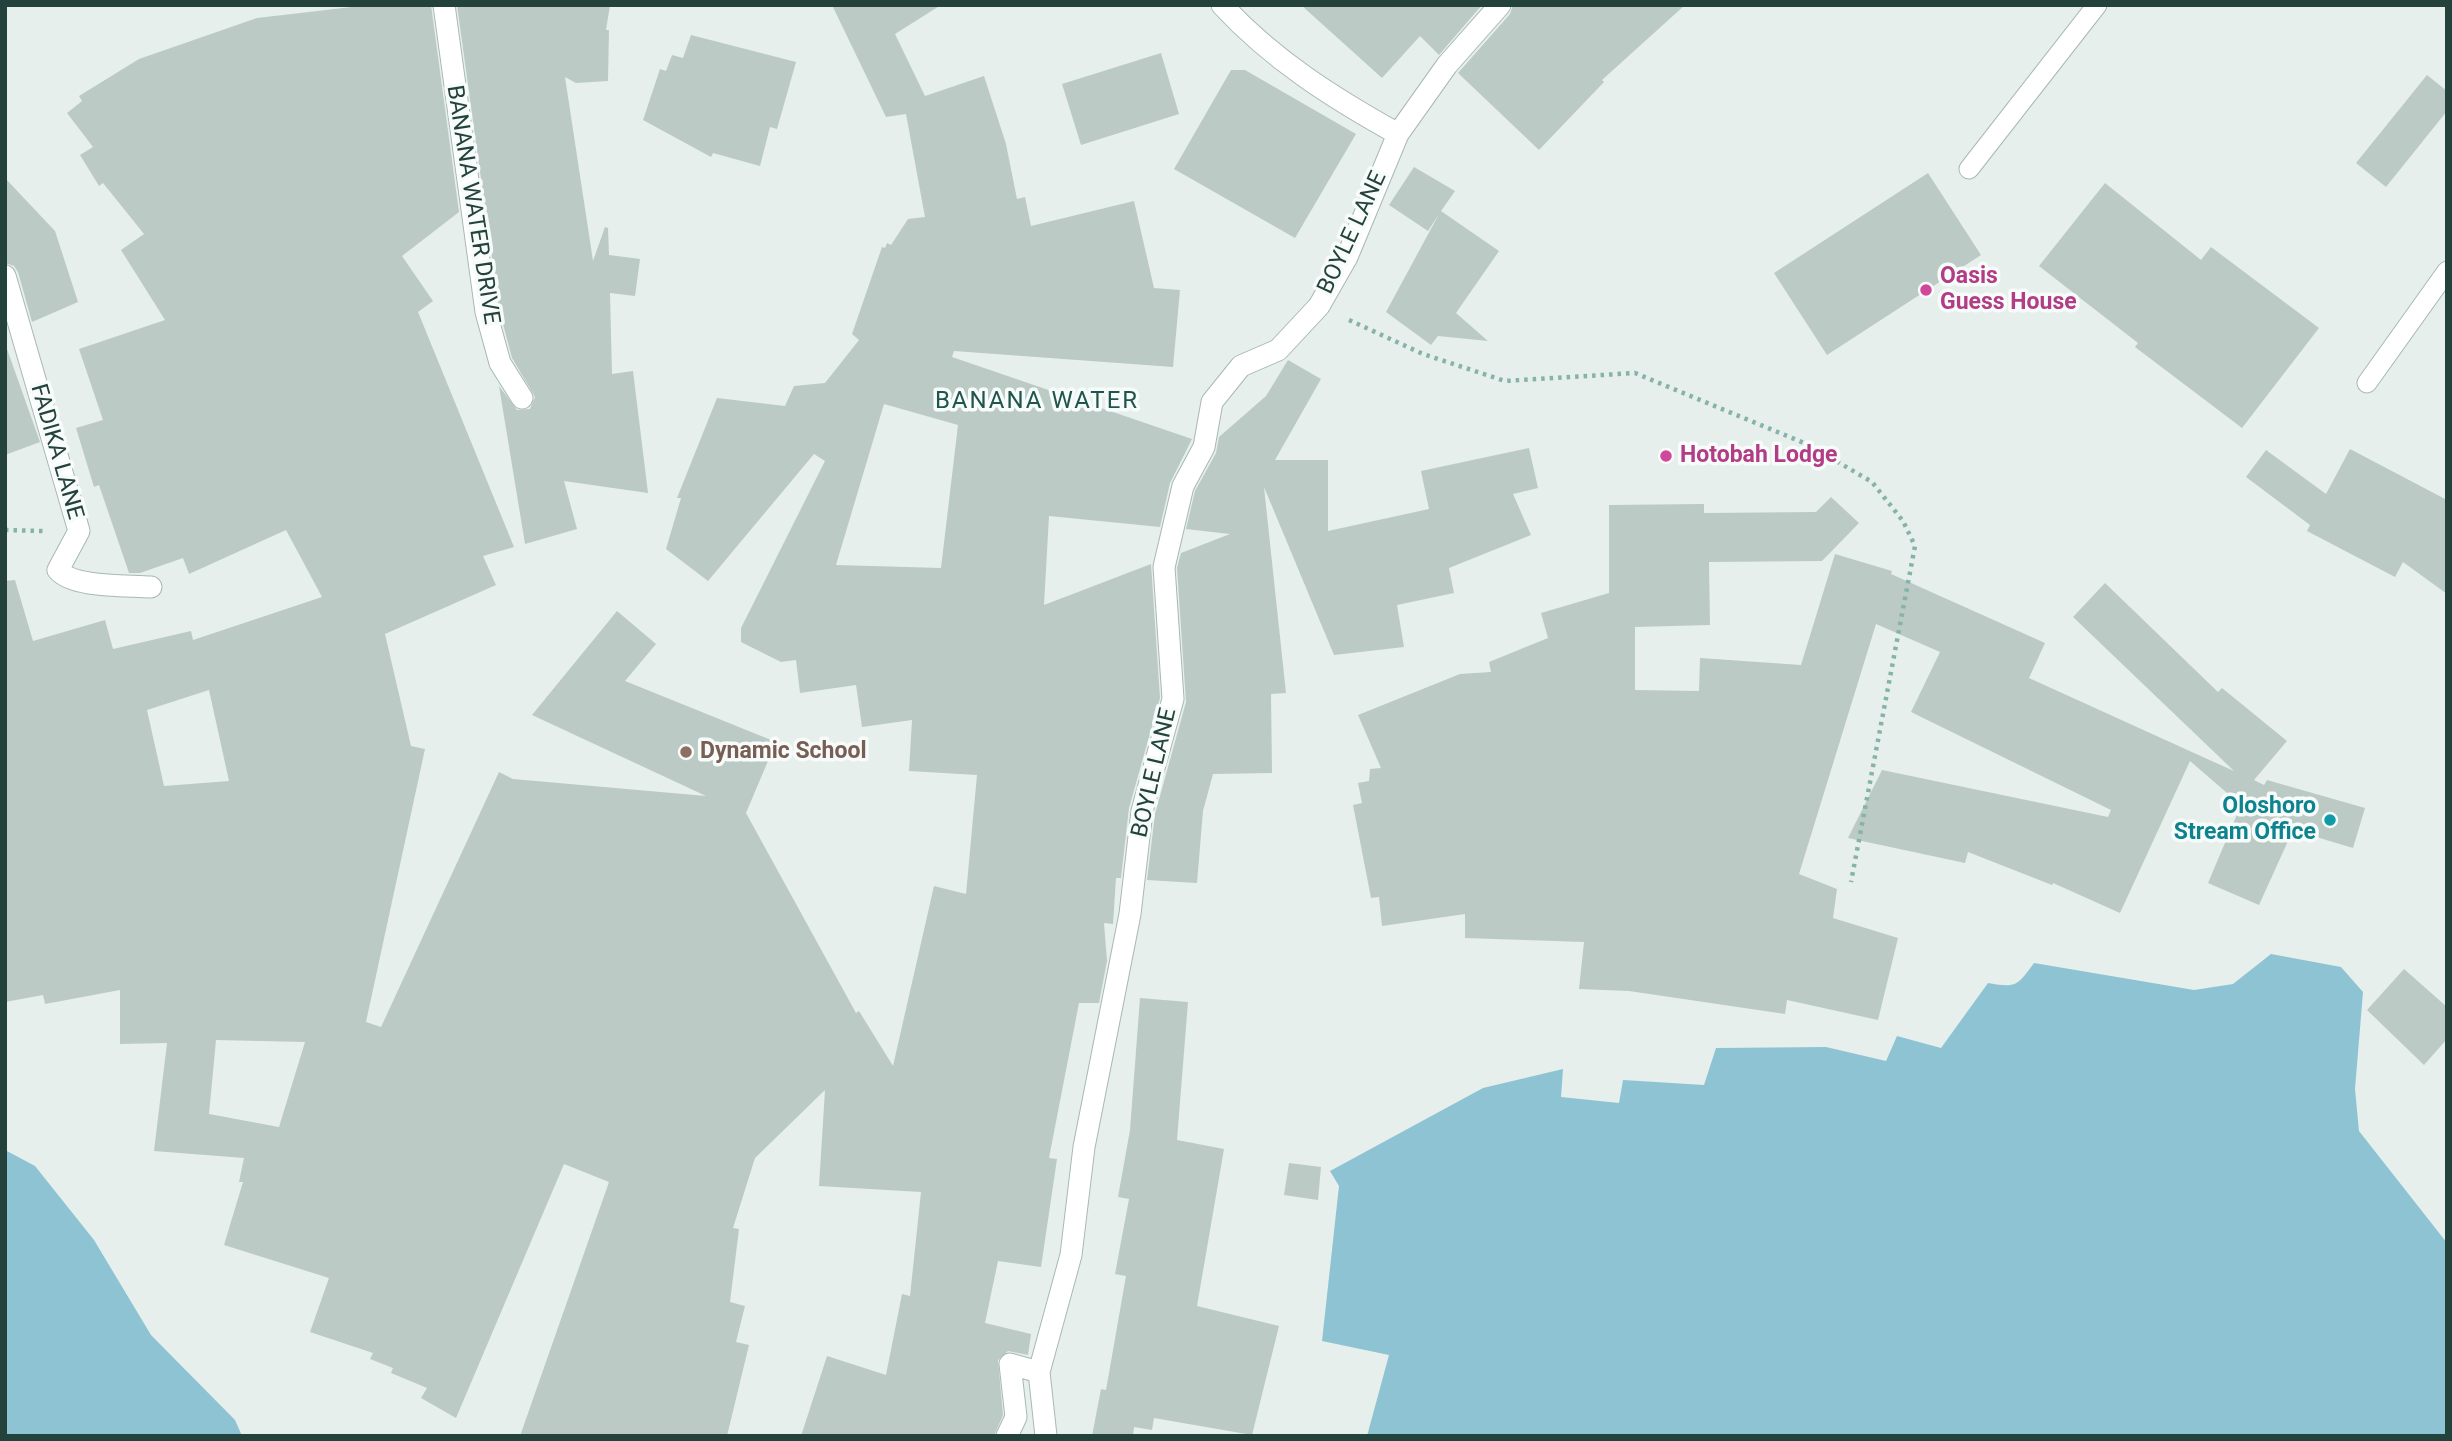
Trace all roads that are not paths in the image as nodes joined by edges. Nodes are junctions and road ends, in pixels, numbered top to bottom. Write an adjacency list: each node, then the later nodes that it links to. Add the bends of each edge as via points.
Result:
1 (444, 5): 10 (street, BANANA WATER DRIVE, via 486,312 500,363)
2 (1222, 5): 5 (street, via 1277,58)
3 (1500, 5): 5 (street, BOYLE LANE, via 1447,65)
4 (2097, 5): 6 (lane)
5 (1398, 134): 12 (street, BOYLE LANE, via 1347,257 1319,306 1278,350 1241,366 1212,402 1204,447 1183,486 1164,567 1173,699 1142,811 1130,914 1084,1147 1071,1255)
6 (1969, 169)
7 (2447, 271): 9 (lane)
8 (5, 276): 11 (street, FADIKA LANE, via 79,531 58,570 77,581)
9 (2367, 383)
10 (522, 398)
11 (151, 587)
12 (1039, 1371): 13 (street, via 1010,1364 1016,1418); 14 (street, BOYLE LANE)
13 (1007, 1436)
14 (1046, 1436)

